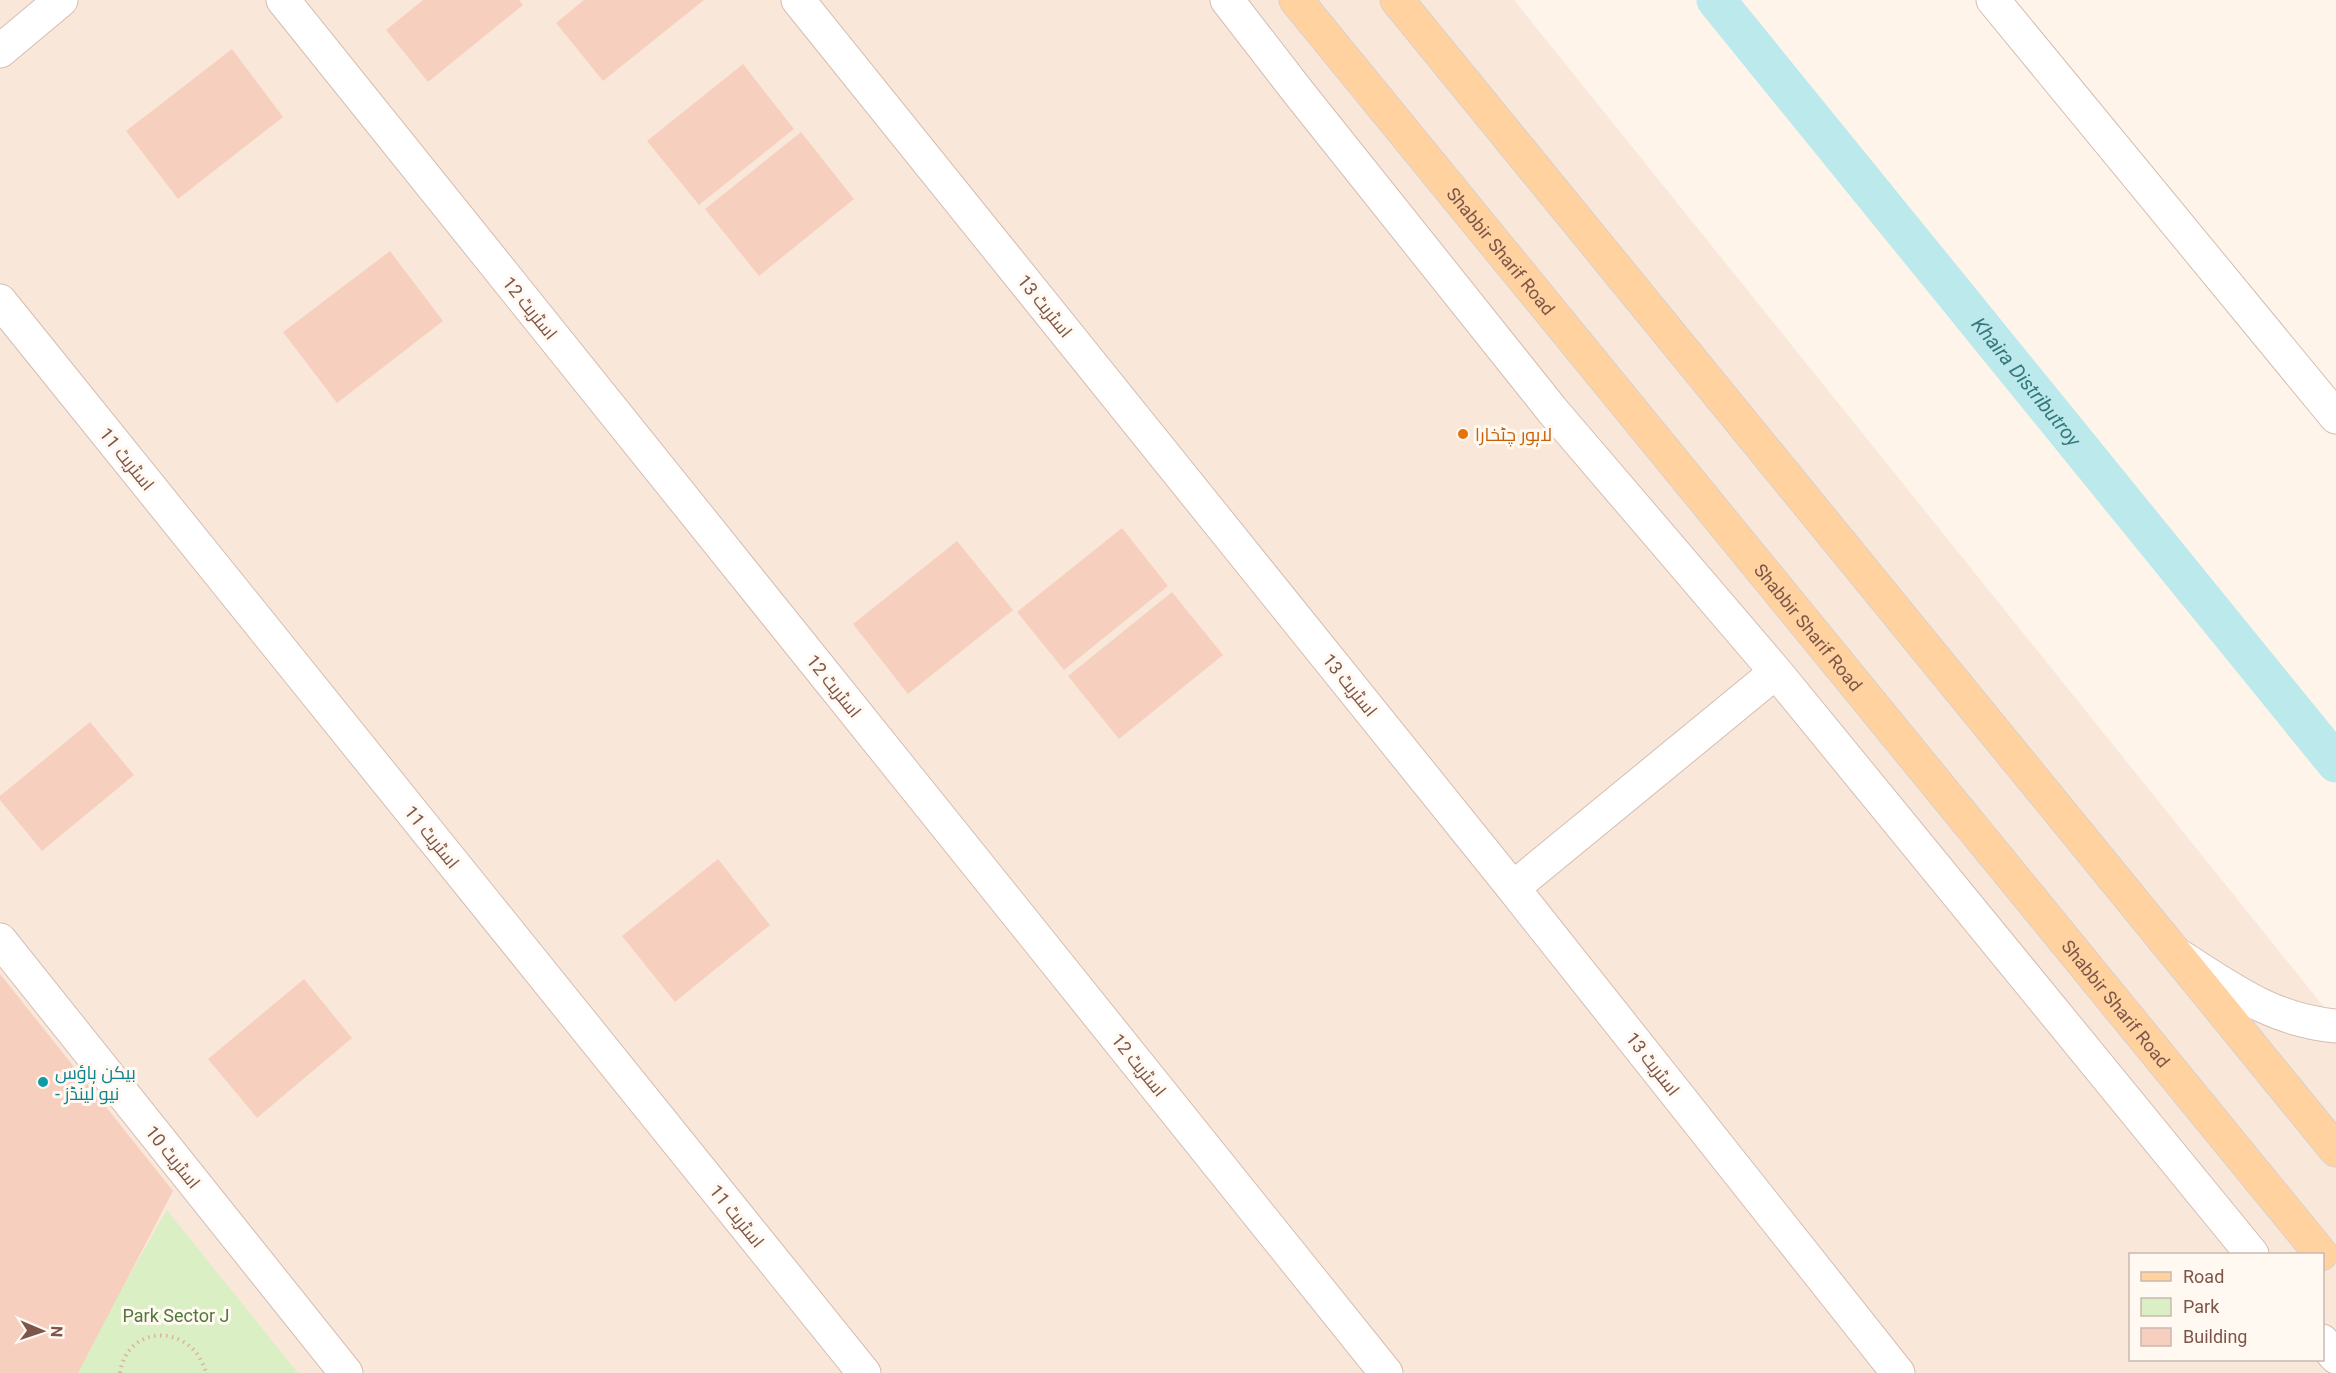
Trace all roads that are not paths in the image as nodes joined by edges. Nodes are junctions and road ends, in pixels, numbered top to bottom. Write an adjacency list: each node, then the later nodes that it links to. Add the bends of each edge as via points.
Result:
1 (61, 0): 8 (street)
2 (283, 0): 25 (street, اسٹریٹ 12)
3 (798, 0): 12 (street, اسٹریٹ 13)
4 (1227, 0): 11 (street, via 1552,410)
5 (1296, 0): 18 (main road, Shabbir Sharif Road)
6 (1397, 0): 14 (main road)
7 (1993, 0): 10 (street)
8 (0, 51)
9 (0, 301): 24 (street, اسٹریٹ 11)
10 (2336, 417)
11 (1776, 672): 12 (street); 17 (street)
12 (1513, 888): 26 (street, اسٹریٹ 13)
13 (0, 940): 23 (street, اسٹریٹ 10)
14 (2172, 951): 15 (street, via 2253,1003 2282,1015); 16 (main road)
15 (2336, 1026)
16 (2336, 1150)
17 (2251, 1253)
18 (2320, 1253)
19 (2324, 1258): 20 (main road, Shabbir Sharif Road)
20 (2336, 1273)
21 (2324, 1343): 22 (street)
22 (2336, 1357)
23 (346, 1373)
24 (864, 1373)
25 (1386, 1373)
26 (1898, 1373)

